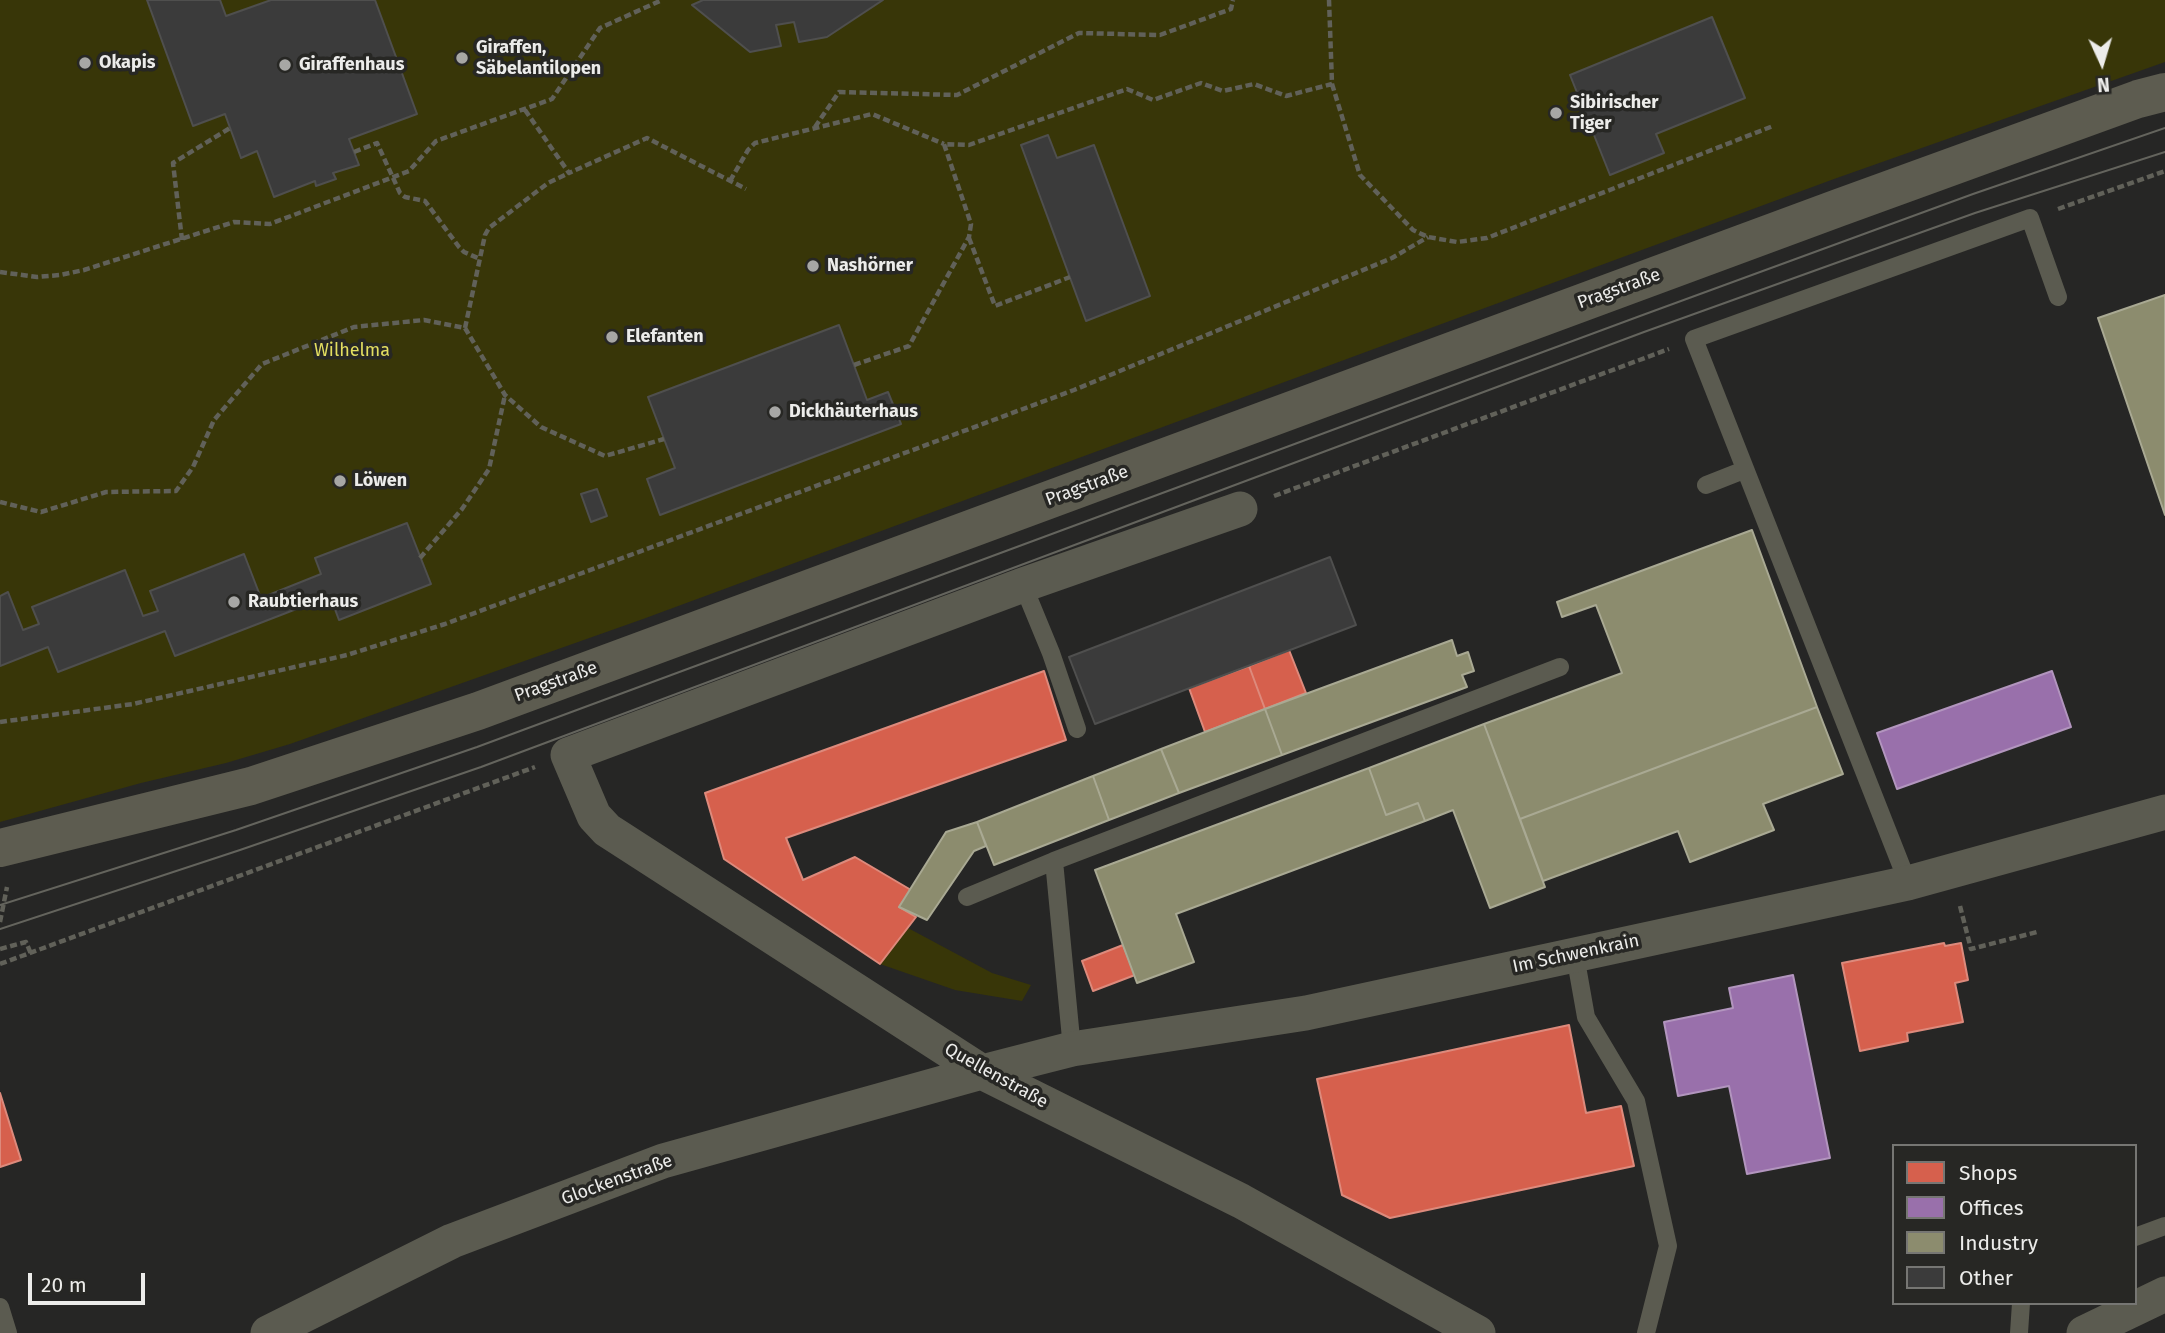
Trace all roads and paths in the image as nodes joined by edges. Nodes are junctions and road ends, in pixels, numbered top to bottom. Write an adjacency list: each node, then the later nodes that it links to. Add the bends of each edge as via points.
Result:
1 (662, 0): 6 (path, via 600,27 552,99)
2 (1233, 0): 8 (path, via 1231,9 1160,35 1079,33 957,95 839,92)
3 (1329, 0): 4 (path)
4 (1332, 84): 10 (path, via 1286,96 1254,84 1223,91 1200,83 1153,100 1127,89 969,145); 19 (path, via 1360,175 1413,230)
5 (2165, 92): 41 (main road, Pragstraße, via 1838,208 478,711 251,786)
6 (525, 110): 13 (path); 14 (path, via 436,141 409,171)
7 (1773, 126): 19 (path, via 1487,238 1457,242)
8 (815, 127): 10 (path, via 872,114); 15 (path, via 755,143)
9 (230, 128): 20 (path, via 173,163)
10 (944, 144): 18 (path, via 971,224)
11 (354, 152): 14 (path, via 377,143)
12 (2165, 171): 17 (path)
13 (569, 173): 15 (path, via 647,138); 21 (path, via 493,222)
14 (393, 178): 20 (path, via 270,224 234,222); 21 (path, via 404,197 430,205 459,247)
15 (730, 181): 16 (path)
16 (746, 189)
17 (2030, 218): 24 (lane); 26 (lane)
18 (969, 237): 23 (path, via 995,306); 27 (path, via 909,346)
19 (1428, 237): 37 (path, via 1392,258 1074,390 445,624 347,655 134,704)
20 (182, 240): 22 (path, via 60,275)
21 (480, 259): 25 (path)
22 (0, 272)
23 (1070, 277)
24 (2058, 297)
25 (465, 328): 28 (path); 32 (path, via 424,320 354,327 262,364 214,420 193,467 176,491 106,492 41,512)
26 (1694, 339): 30 (lane); 33 (path)
27 (854, 365)
28 (505, 395): 29 (path, via 541,426 605,456); 34 (path, via 489,469)
29 (664, 439)
30 (1744, 470): 31 (lane); 43 (lane)
31 (1706, 485)
32 (0, 502)
33 (1240, 509): 35 (street)
34 (420, 558)
35 (1023, 585): 38 (lane); 39 (street)
36 (1560, 667): 42 (lane)
37 (0, 722)
38 (1077, 729)
39 (568, 755): 50 (path); 54 (street, Quellenstraße, via 594,816 607,831)
40 (2165, 812): 43 (street, Im Schwenkrain)
41 (0, 848)
42 (1055, 861): 45 (lane); 53 (lane)
43 (1908, 883): 51 (street, Im Schwenkrain)
44 (0, 889): 46 (path, via 8,887)
45 (967, 897)
46 (0, 922)
47 (2037, 932): 48 (path)
48 (1971, 948)
49 (0, 949): 50 (path, via 26,942)
50 (31, 954): 52 (path)
51 (1575, 955): 53 (street, Im Schwenkrain, via 1306,1013); 63 (lane, via 1586,1017 1636,1101 1668,1246)
52 (0, 964)
53 (1072, 1049): 54 (street, Im Schwenkrain)
54 (982, 1073): 61 (street, Glockenstraße, via 663,1161 452,1241); 62 (street, Quellenstraße, via 1241,1201)
55 (2165, 1226): 56 (lane)
56 (2137, 1236)
57 (2165, 1294): 65 (street)
58 (2021, 1305): 64 (lane)
59 (0, 1307): 60 (lane)
60 (8, 1333)
61 (268, 1333)
62 (1478, 1333)
63 (1646, 1333)
64 (2019, 1333)
65 (2084, 1333)

